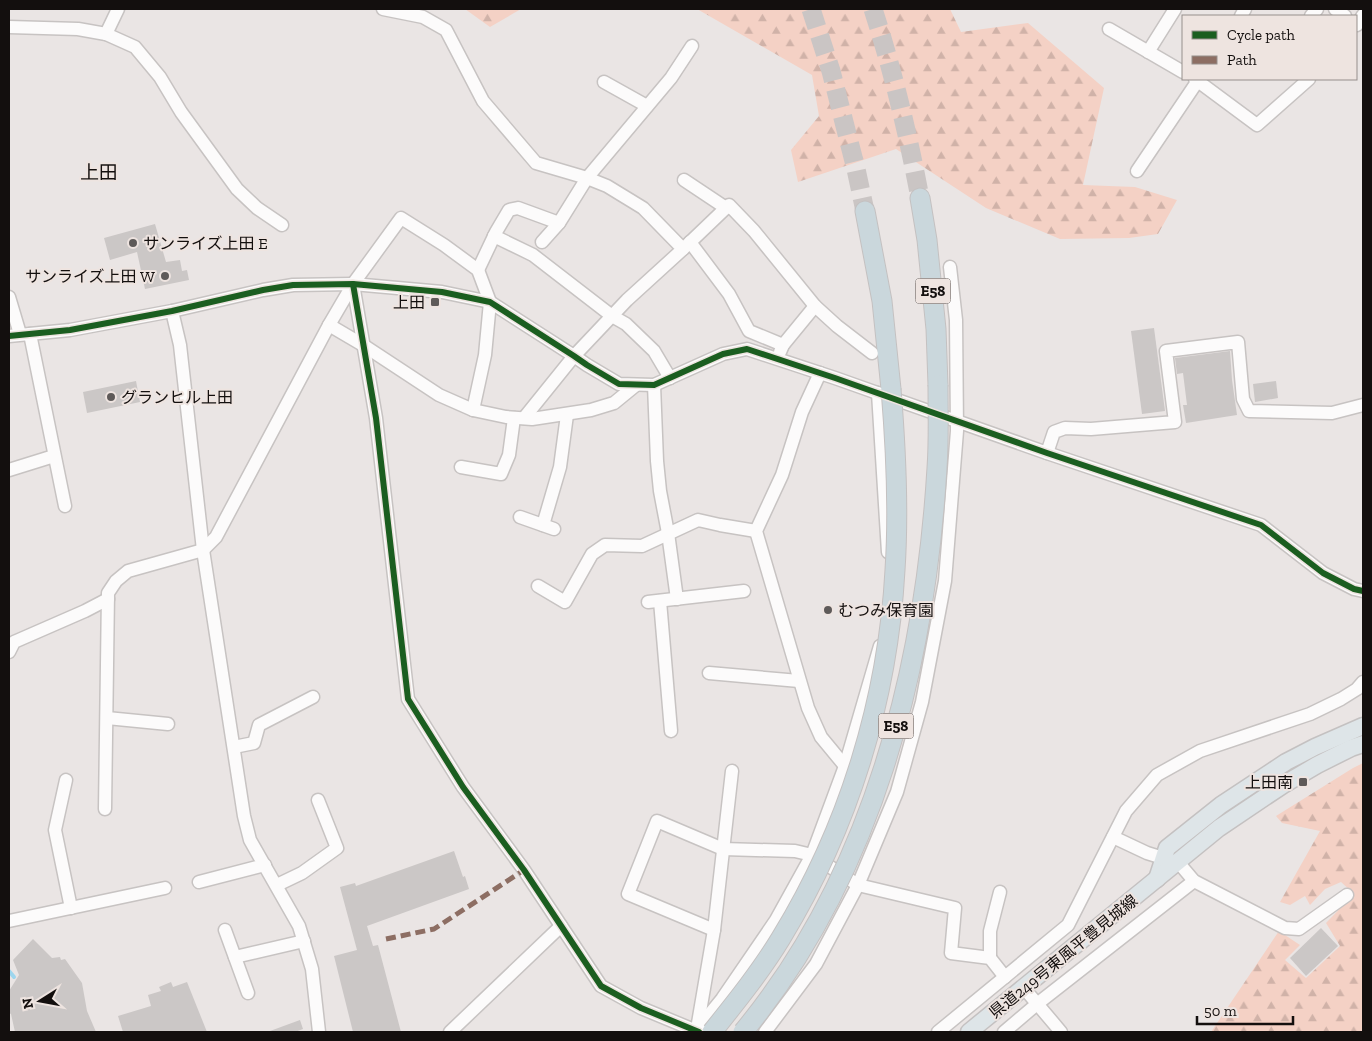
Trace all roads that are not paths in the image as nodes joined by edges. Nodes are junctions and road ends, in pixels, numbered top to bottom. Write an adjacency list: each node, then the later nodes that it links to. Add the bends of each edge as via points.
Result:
1 (118, 9): 6 (street)
2 (383, 9): 16 (street, via 423,17 446,30 482,101 536,163)
3 (1175, 9): 8 (street)
4 (9, 27): 6 (street, via 78,28)
5 (1109, 29): 8 (street)
6 (106, 34): 22 (street, via 135,48 160,76 181,112 237,189)
7 (692, 46): 14 (street)
8 (1148, 52): 9 (street)
9 (1182, 71)
10 (1196, 80): 15 (street)
11 (1198, 80): 12 (street, via 1257,125)
12 (1308, 80)
13 (604, 82): 14 (street)
14 (647, 106): 16 (street)
15 (1137, 171)
16 (587, 178): 21 (street); 25 (street, via 643,208)
17 (684, 180): 19 (street)
18 (920, 198): 108 (highway, E58, bridge, via 936,329 938,467 917,635 885,766 867,818 801,950)
19 (726, 208): 25 (street); 31 (street, via 729,204 754,231)
20 (865, 211): 45 (highway, E58, via 882,301)
21 (559, 223): 23 (street, via 518,208 509,210); 24 (street)
22 (282, 225)
23 (494, 236): 27 (street); 33 (street, via 533,255)
24 (542, 242)
25 (686, 246): 33 (street); 37 (street, via 729,294 749,331)
26 (950, 266): 50 (street, via 956,320)
27 (478, 270): 28 (street, via 401,218); 30 (street)
28 (353, 284): 30 (street, via 442,292); 32 (street, via 293,285); 34 (street); 36 (street)
29 (9, 297): 35 (street)
30 (490, 302): 39 (street); 47 (street, via 485,355)
31 (815, 306): 37 (street); 38 (street)
32 (172, 311): 35 (street, via 70,330); 59 (street, via 180,345)
33 (612, 316): 39 (street); 42 (street, via 626,324 654,351)
34 (329, 326): 36 (street); 59 (street, via 216,537)
35 (19, 335): 52 (street)
36 (362, 345): 47 (street, via 439,395); 95 (street, via 376,418 408,699 463,787)
37 (783, 345): 40 (street)
38 (872, 353)
39 (574, 356): 43 (street, via 619,384); 49 (street)
40 (777, 359): 41 (street); 42 (street, via 747,349 723,354)
41 (820, 373): 45 (street); 57 (street, via 802,412 782,475)
42 (670, 378): 44 (street)
43 (636, 385): 44 (street); 48 (street, via 614,403)
44 (654, 385): 58 (street, via 656,461)
45 (885, 391): 50 (street); 76 (street, via 888,598 882,639); 107 (highway, E58, bridge, via 896,440 896,569 885,659 861,761 838,826 781,938 759,972)
46 (1363, 405): 51 (street, via 1332,412 1249,411 1243,399 1238,342 1166,351 1175,422 1064,428 1054,432)
47 (474, 410): 49 (street)
48 (566, 415): 49 (street); 56 (street, via 548,527)
49 (519, 418): 53 (street, via 501,474)
50 (958, 421): 51 (street); 89 (street, via 945,581 922,702 896,792)
51 (1047, 453): 62 (street, via 1261,525 1323,573 1354,590)
52 (54, 456): 54 (street); 55 (street)
53 (461, 467)
54 (9, 470)
55 (65, 506)
56 (520, 517)
57 (756, 531): 58 (street, via 698,520); 67 (street)
58 (668, 532): 60 (street, via 642,546 605,545 592,554 565,602); 64 (street)
59 (203, 550): 63 (street, via 128,571 116,580); 75 (street)
60 (538, 586)
61 (744, 591): 64 (street)
62 (1363, 591)
63 (108, 599): 65 (street, via 14,642); 70 (street)
64 (677, 599): 73 (street, via 654,601)
65 (9, 652)
66 (709, 673): 67 (street)
67 (800, 681): 76 (street, via 821,737)
68 (1363, 682): 81 (street, via 1341,699 1310,714 1200,751 1156,775 1126,811)
69 (313, 697): 75 (street, via 259,725 254,743)
70 (106, 718): 71 (street); 80 (street)
71 (168, 724)
72 (1363, 726): 84 (main road, 県道249号東風平豊見城線, via 1286,762 1221,805 1167,848)
73 (671, 731)
74 (1363, 744): 84 (main road, via 1283,785)
75 (234, 747): 85 (street, via 250,840)
76 (845, 766): 83 (street)
77 (732, 771): 82 (street)
78 (66, 780): 93 (street, via 55,830)
79 (318, 800): 88 (street, via 337,848 302,873)
80 (105, 809)
81 (1114, 837): 84 (street); 101 (street, via 1068,926)
82 (723, 849): 83 (street); 97 (street); 97 (street, via 657,821 628,894)
83 (812, 855): 89 (street); 107 (street, via 776,920)
84 (1171, 860): 86 (street); 102 (main road, 県道249号東風平豊見城線, via 1157,879)
85 (265, 865): 87 (street); 88 (street)
86 (1194, 881): 92 (street, via 1285,928 1299,929); 104 (street)
87 (198, 882)
88 (277, 885): 98 (street)
89 (858, 885): 100 (street, via 954,908 951,953); 109 (street, via 816,964)
90 (165, 888): 93 (street)
91 (1000, 892): 100 (street, via 990,931)
92 (1347, 895)
93 (71, 908): 94 (street)
94 (9, 921)
95 (561, 926): 106 (street); 107 (street, via 602,986 641,1008)
96 (225, 930): 99 (street)
97 (714, 930): 107 (street)
98 (304, 941): 99 (street); 105 (street, via 312,969)
99 (235, 957): 103 (street)
100 (990, 958): 101 (street)
101 (1005, 976): 110 (street)
102 (1023, 987): 104 (street); 111 (main road, 県道249号東風平豊見城線)
103 (248, 993)
104 (1037, 1004): 112 (street); 113 (street)
105 (319, 1032)
106 (450, 1032)
107 (701, 1032)
108 (743, 1032)
109 (765, 1032)
110 (938, 1032)
111 (970, 1032)
112 (1004, 1032)
113 (1061, 1032)

